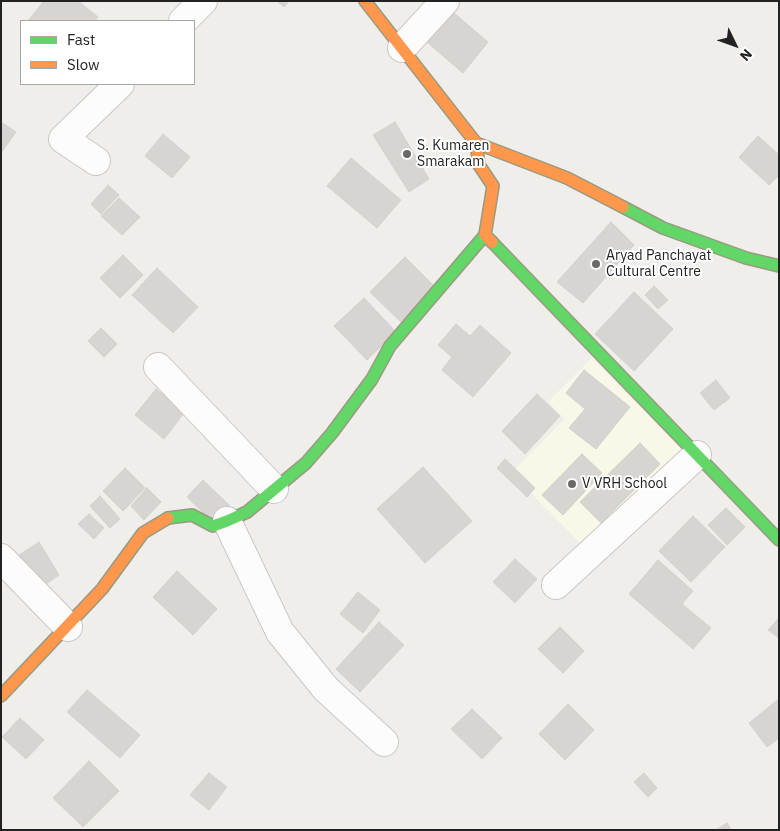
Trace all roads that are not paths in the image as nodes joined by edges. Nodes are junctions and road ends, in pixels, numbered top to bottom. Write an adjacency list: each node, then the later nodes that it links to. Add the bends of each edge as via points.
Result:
1 (204, 1): 4 (street)
2 (364, 1): 5 (main road)
3 (445, 1): 5 (street)
4 (184, 20)
5 (402, 48): 7 (main road)
6 (119, 85): 9 (street, via 64,139)
7 (476, 143): 8 (main road); 10 (main road)
8 (495, 152): 10 (main road, via 482,156); 12 (main road, via 567,178 663,228 746,258)
9 (96, 161)
10 (478, 165): 11 (main road, via 493,186)
11 (485, 235): 14 (main road); 15 (main road, via 390,346 372,379 332,433 306,463)
12 (779, 266)
13 (158, 366): 15 (street)
14 (697, 455): 17 (main road); 19 (street)
15 (274, 489): 16 (main road, via 247,512)
16 (227, 521): 20 (main road, via 213,526 192,514 170,516 143,533 102,589); 22 (street, via 280,632 326,689)
17 (779, 540)
18 (1, 558): 20 (street)
19 (556, 585)
20 (68, 627): 21 (main road)
21 (1, 696)
22 (384, 742)

